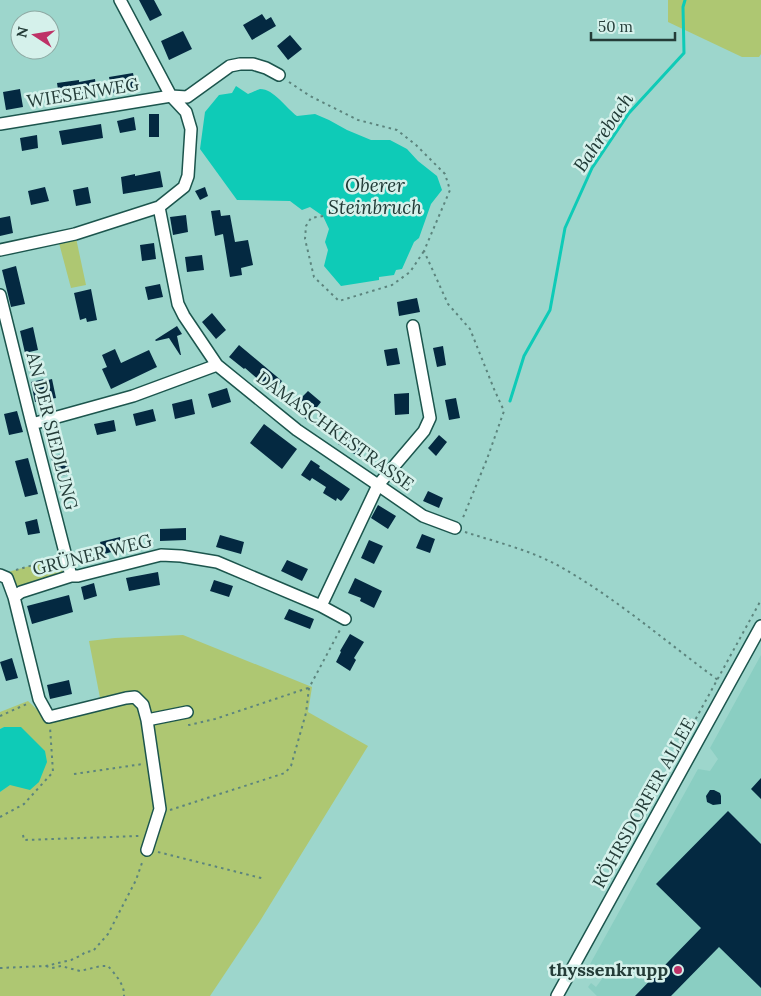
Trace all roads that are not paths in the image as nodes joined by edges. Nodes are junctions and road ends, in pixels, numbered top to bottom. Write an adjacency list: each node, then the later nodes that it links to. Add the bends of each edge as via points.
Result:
1 (120, 0): 3 (street)
2 (279, 75): 3 (street, WIESENWEG, via 254,64 235,65 187,97)
3 (171, 96): 4 (street, WIESENWEG); 5 (street, via 186,112 191,129 188,176 184,187)
4 (0, 124)
5 (159, 206): 6 (street, via 75,234); 9 (street, DAMASCHKESTRASSE, via 178,304)
6 (0, 250)
7 (0, 295): 10 (street, AN DER SIEDLUNG)
8 (413, 326): 11 (street, via 430,418 424,431)
9 (217, 365): 10 (street, via 133,396); 11 (street, DAMASCHKESTRASSE, via 297,430)
10 (32, 424): 14 (street, AN DER SIEDLUNG)
11 (378, 486): 12 (street, DAMASCHKESTRASSE, via 423,516); 16 (street)
12 (457, 529)
13 (1, 574): 15 (street, via 7,578)
14 (71, 576): 15 (street, GRÜNER WEG); 16 (street, GRÜNER WEG, via 161,556 181,556 217,562)
15 (14, 597): 20 (street, via 38,699 49,717 135,697 143,705)
16 (322, 606): 17 (street, GRÜNER WEG)
17 (346, 619)
18 (761, 626): 22 (street, RÖHRSDORFER ALLEE)
19 (187, 712): 20 (street)
20 (146, 720): 21 (street, via 160,809)
21 (147, 850)
22 (557, 996)

